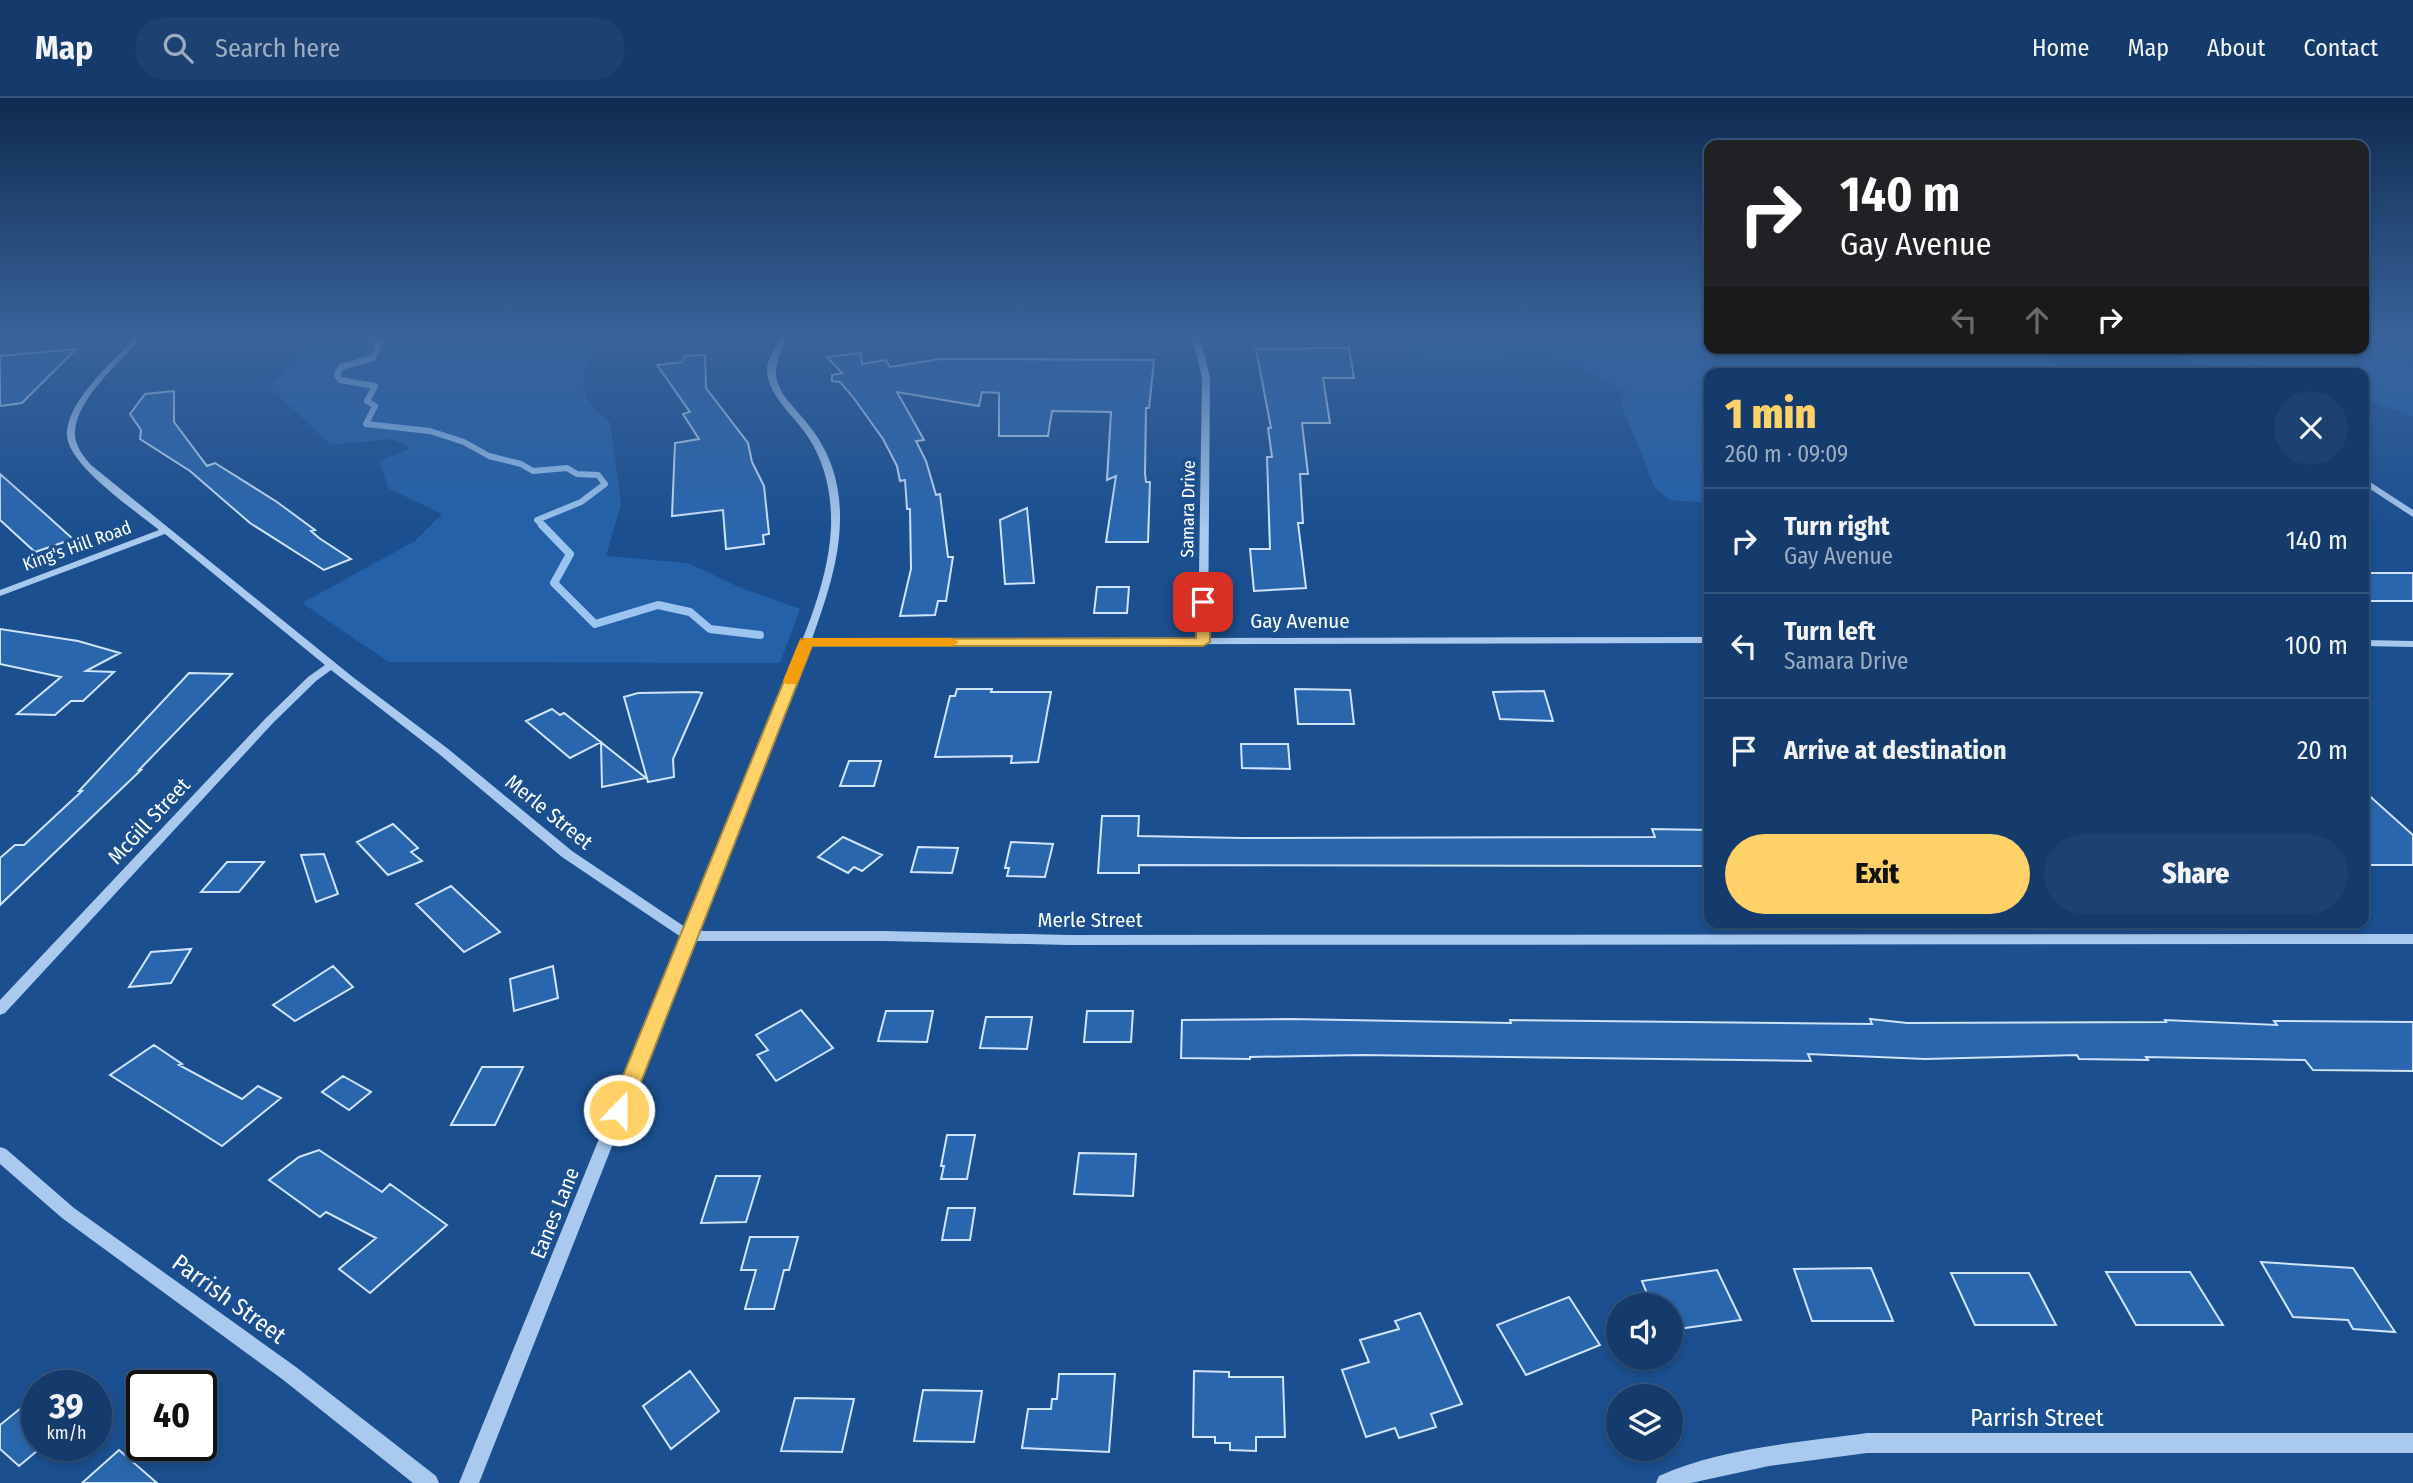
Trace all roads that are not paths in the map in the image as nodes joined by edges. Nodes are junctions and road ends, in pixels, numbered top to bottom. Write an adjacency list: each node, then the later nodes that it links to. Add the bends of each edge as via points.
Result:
1 (84, 401): 6 (street, Merle Street, via 76,413 73,443 88,467)
2 (785, 401): 9 (street, Eanes Lane, via 822,454 835,499 828,572)
3 (1206, 401): 10 (street, Samara Drive)
4 (2369, 484): 5 (street)
5 (2413, 514)
6 (165, 531): 7 (street, King's Hill Road); 13 (street, Merle Street)
7 (0, 593)
8 (1704, 640): 10 (street, Gay Avenue)
9 (806, 642): 10 (street, Gay Avenue); 14 (street, Eanes Lane)
10 (1203, 642)
11 (2369, 643): 12 (street)
12 (2413, 644)
13 (332, 665): 14 (street, Merle Street, via 567,854); 16 (street, McGill Street, via 269,721)
14 (690, 936): 15 (street, Merle Street); 20 (street, Eanes Lane)
15 (2413, 939)
16 (0, 1010)
17 (0, 1154): 19 (street, Parrish Street, via 68,1213 289,1373)
18 (2413, 1443): 21 (street, Parrish Street, via 1867,1443 1769,1456)
19 (429, 1483)
20 (469, 1483)
21 (1666, 1483)

